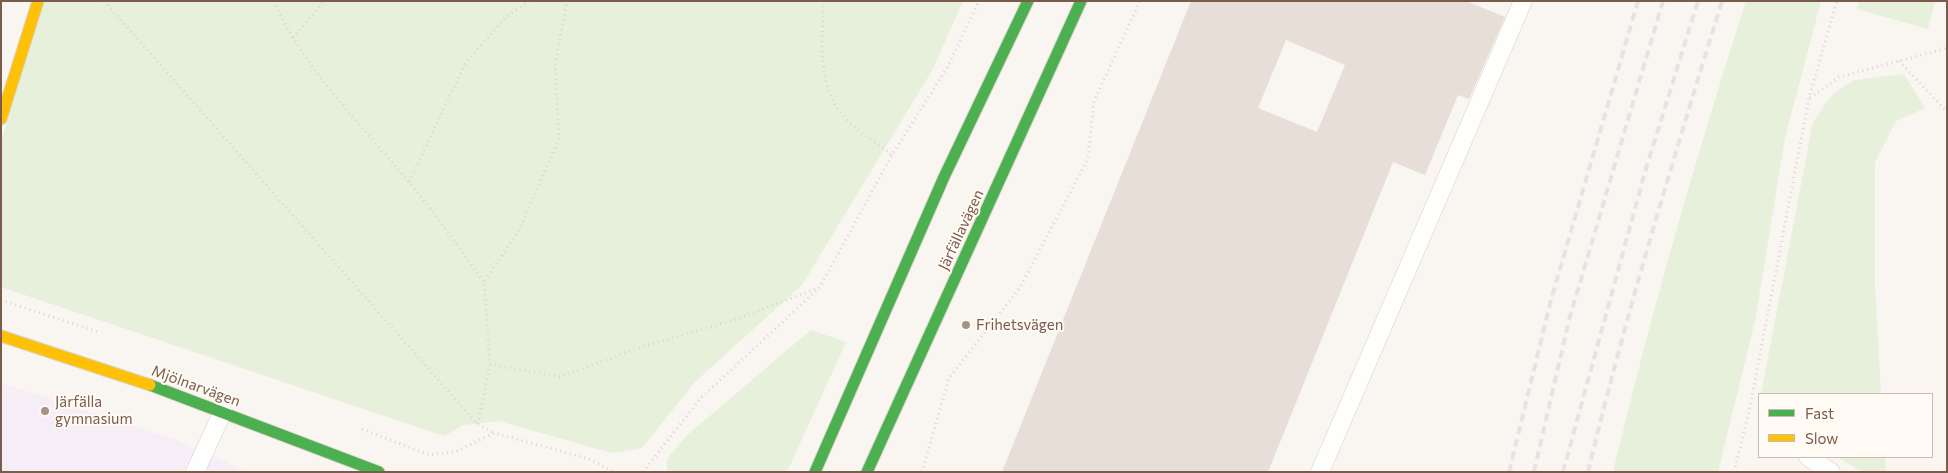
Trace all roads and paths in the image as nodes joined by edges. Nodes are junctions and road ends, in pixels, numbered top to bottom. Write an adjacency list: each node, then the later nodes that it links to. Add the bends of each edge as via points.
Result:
1 (38, 1): 19 (street)
2 (104, 1): 29 (path)
3 (274, 1): 14 (path)
4 (324, 1): 14 (path)
5 (529, 1): 21 (path, via 506,17 465,64)
6 (567, 1): 22 (path, via 555,65 559,140 519,230)
7 (824, 1): 20 (path, via 822,66 832,97 848,121)
8 (979, 1): 20 (path, via 947,68)
9 (1028, 1): 39 (street, via 944,177)
10 (1081, 1): 40 (street, Järfällavägen)
11 (1140, 1): 34 (path, via 1094,100 1088,159 1019,289 949,378)
12 (1523, 1): 41 (lane)
13 (1837, 1): 17 (path)
14 (293, 38): 21 (path, via 349,115)
15 (1947, 46): 16 (path)
16 (1899, 61): 17 (path, via 1839,77); 18 (path)
17 (1809, 98): 42 (path, via 1750,407)
18 (1947, 112)
19 (1, 119)
20 (892, 155): 23 (path)
21 (409, 182): 22 (path)
22 (484, 282): 27 (path)
23 (820, 287): 27 (path, via 734,320 644,346 560,377); 38 (path, via 700,398)
24 (1, 300): 25 (path)
25 (100, 333)
26 (1, 336): 28 (street, Mjölnarvägen)
27 (490, 364): 29 (path)
28 (222, 411): 35 (lane); 36 (street, Mjölnarvägen)
29 (477, 424): 31 (path)
30 (356, 427): 31 (path, via 429,455 455,452)
31 (494, 432): 37 (path, via 588,459)
32 (1806, 458): 43 (lane)
33 (1808, 458): 44 (lane)
34 (922, 471)
35 (195, 472)
36 (379, 472)
37 (614, 472)
38 (643, 472)
39 (815, 472)
40 (867, 472)
41 (1320, 472)
42 (1734, 472)
43 (1803, 472)
44 (1830, 472)

